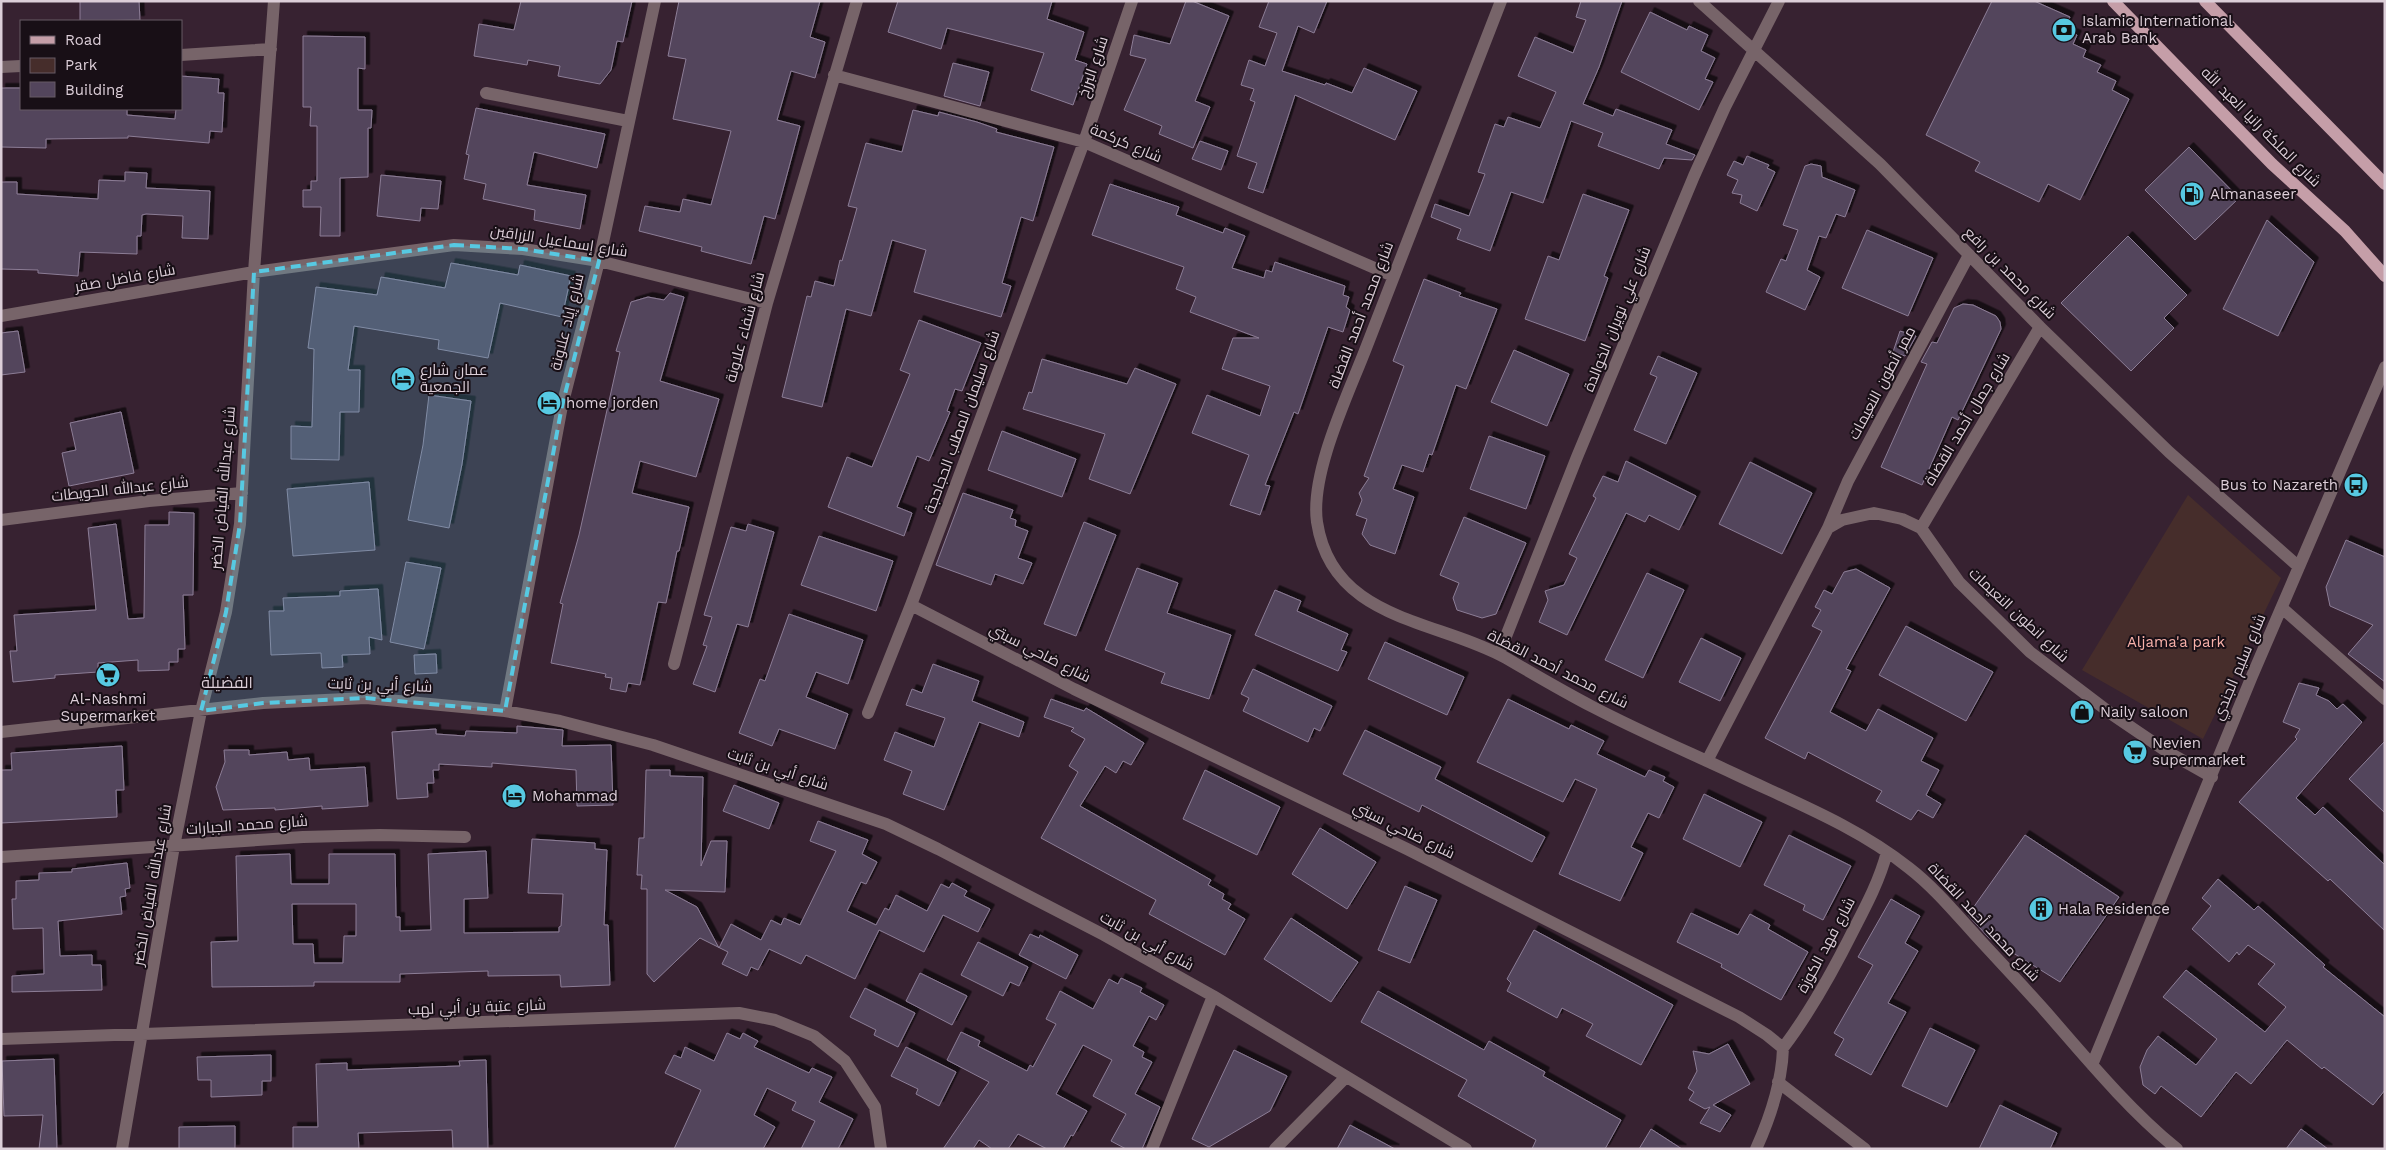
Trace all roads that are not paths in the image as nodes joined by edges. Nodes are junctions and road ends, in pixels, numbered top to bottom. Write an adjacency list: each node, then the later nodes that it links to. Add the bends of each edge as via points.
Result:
1 (274, 1): 10 (street, شارع عبدالله الفياض الخضر)
2 (655, 1): 17 (street, شارع إياد علاونة)
3 (857, 1): 15 (street, شارع شفاء علاونة)
4 (1132, 1): 18 (street, شارع البرزخ)
5 (1501, 1): 23 (street, شارع محمد أحمد القضاة)
6 (1699, 1): 11 (street, شارع محمد بن رافع)
7 (1779, 1): 11 (street, شارع علي نويران الخوالدة)
8 (2113, 1): 24 (main road, شارع الملكة رانيا العبد الله, via 2272,164 2345,231)
9 (2205, 1): 19 (main road)
10 (271, 49): 12 (street); 22 (street, شارع عبدالله الفياض الخضر)
11 (1755, 51): 20 (street, شارع محمد بن رافع, via 1880,164); 36 (street, شارع علي نويران الخوالدة, via 1725,107 1644,294)
12 (182, 55)
13 (20, 66): 14 (street)
14 (1, 67)
15 (834, 75): 18 (street, شارع كركمة); 25 (street, شارع شفاء علاونة)
16 (486, 93): 17 (street)
17 (628, 121): 21 (street, شارع إياد علاونة)
18 (1084, 142): 23 (street, شارع كركمة); 34 (street, شارع سليمان المطلب الحجاحجة)
19 (2385, 184)
20 (1969, 255): 27 (street, شارع محمد بن رافع); 31 (street, ممر أنطون النعيمات, via 1848,481)
21 (599, 261): 22 (street, شارع إسماعيل الزراقين, via 523,249 454,245); 25 (street, شارع إسماعيل الزراقين); 40 (street, شارع إياد علاونة, via 562,406)
22 (254, 272): 26 (street, شارع فاضل صقر); 29 (street, شارع عبدالله الفياض الخضر)
23 (1393, 276): 36 (street, شارع محمد أحمد القضاة, via 1325,457 1316,518 1322,545 1337,573 1366,601)
24 (2385, 276)
25 (767, 303): 37 (street, شارع شفاء علاونة)
26 (1, 316)
27 (2040, 327): 32 (street, شارع جمال أحمد القضاة); 33 (street, شارع محمد بن رافع, via 2169,452)
28 (2385, 367): 33 (street, شارع سليم الجندي)
29 (242, 493): 30 (street, شارع عبدالله الحويطات); 39 (street, شارع عبدالله الفياض الخضر, via 226,612)
30 (1, 520)
31 (1828, 528): 32 (street, via 1842,520 1874,513 1902,519); 43 (street)
32 (1921, 528): 44 (street, شارع انطون النعيمات, via 1959,582 2030,652 2113,715)
33 (2299, 567): 35 (street, شارع سليم الجندي)
34 (911, 605): 41 (street, شارع سليمان المطلب الحجاحجة); 52 (street, شارع ضاحي سبتي, via 1074,689 1407,849 1722,1008)
35 (2282, 608): 38 (street); 44 (street, شارع سليم الجندي)
36 (1499, 654): 43 (street, شارع محمد أحمد القضاة, via 1595,708)
37 (674, 664)
38 (2385, 700)
39 (201, 711): 40 (street, شارع أبي بن ثابت, via 263,703 366,698); 42 (street, شارع أبي بن ثابت); 46 (street, شارع عبدالله الفياض الخضر)
40 (505, 711): 49 (street, شارع أبي بن ثابت, via 560,721 653,745 886,824 1104,934)
41 (868, 713)
42 (1, 732)
43 (1707, 761): 47 (street, شارع محمد أحمد القضاة, via 1818,814)
44 (2212, 777): 53 (street, شارع سليم الجندي)
45 (465, 837): 46 (street, شارع محمد الجبارات, via 370,835)
46 (174, 846): 48 (street, شارع محمد الجبارات); 50 (street, شارع عبدالله الفياض الخضر)
47 (1888, 852): 52 (street, شارع فهد الكوزة, via 1843,952); 53 (street, شارع محمد أحمد القضاة, via 1935,891)
48 (1, 857)
49 (1212, 996): 54 (street, شارع أبي بن ثابت); 58 (street)
50 (142, 1036): 51 (street, شارع عتبة بن أبي لهب); 56 (street, شارع عبدالله الفياض الخضر); 57 (street, شارع عتبة بن أبي لهب, via 739,1014 775,1020 814,1036 845,1061 875,1107)
51 (1, 1039)
52 (1783, 1048): 55 (street)
53 (2092, 1065): 63 (street, شارع محمد أحمد القضاة)
54 (1346, 1077): 59 (street); 60 (street, شارع أبي بن ثابت)
55 (1778, 1082): 61 (street); 62 (street)
56 (122, 1149)
57 (881, 1149)
58 (1152, 1149)
59 (1275, 1149)
60 (1466, 1149)
61 (1756, 1149)
62 (1865, 1149)
63 (2177, 1149)

